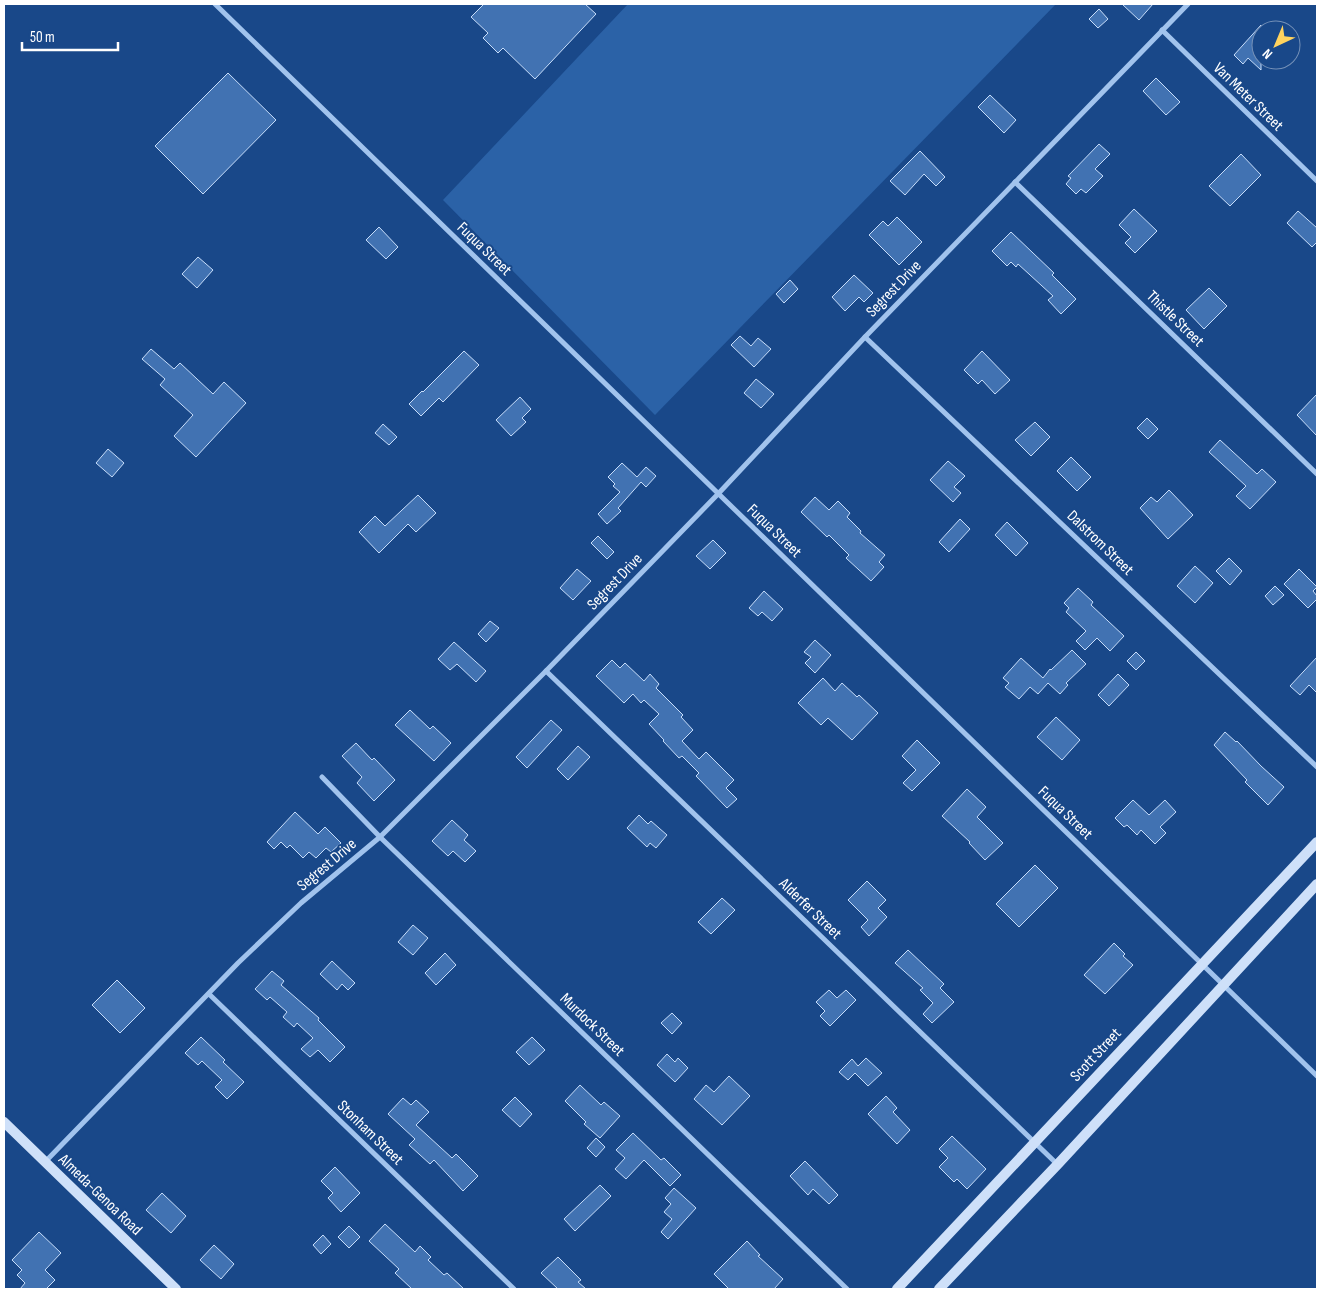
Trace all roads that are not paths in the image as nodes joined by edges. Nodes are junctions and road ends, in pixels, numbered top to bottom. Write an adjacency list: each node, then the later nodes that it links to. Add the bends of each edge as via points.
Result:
1 (215, 4): 8 (street, Fuqua Street)
2 (1188, 4): 3 (street, Segrest Drive)
3 (1162, 30): 4 (street, Van Meter Street); 5 (street, Segrest Drive)
4 (1317, 181)
5 (1015, 182): 6 (street, Segrest Drive); 7 (street, Thistle Street)
6 (865, 337): 8 (street, Segrest Drive); 10 (street, Dalstrom Street)
7 (1317, 474)
8 (718, 494): 9 (street, Segrest Drive); 15 (street, Fuqua Street)
9 (546, 671): 12 (street, Segrest Drive); 20 (street, Alderfer Street)
10 (1317, 767)
11 (322, 777): 12 (street, Murdock Street)
12 (380, 837): 17 (street, Segrest Drive, via 301,903); 25 (street, Murdock Street)
13 (1317, 842): 15 (main road, Scott Street)
14 (1317, 884): 16 (main road)
15 (1202, 964): 16 (street, Fuqua Street); 20 (main road, Scott Street)
16 (1224, 985): 18 (street, Fuqua Street); 22 (main road)
17 (209, 994): 21 (street, Segrest Drive); 24 (street, Stonham Street)
18 (1317, 1076)
19 (4, 1122): 21 (main road, Almeda-Genoa Road)
20 (1035, 1142): 22 (street, Alderfer Street); 26 (main road, Scott Street)
21 (44, 1162): 23 (main road, Almeda-Genoa Road)
22 (1058, 1164): 27 (main road)
23 (176, 1289)
24 (514, 1289)
25 (847, 1289)
26 (897, 1289)
27 (938, 1289)

